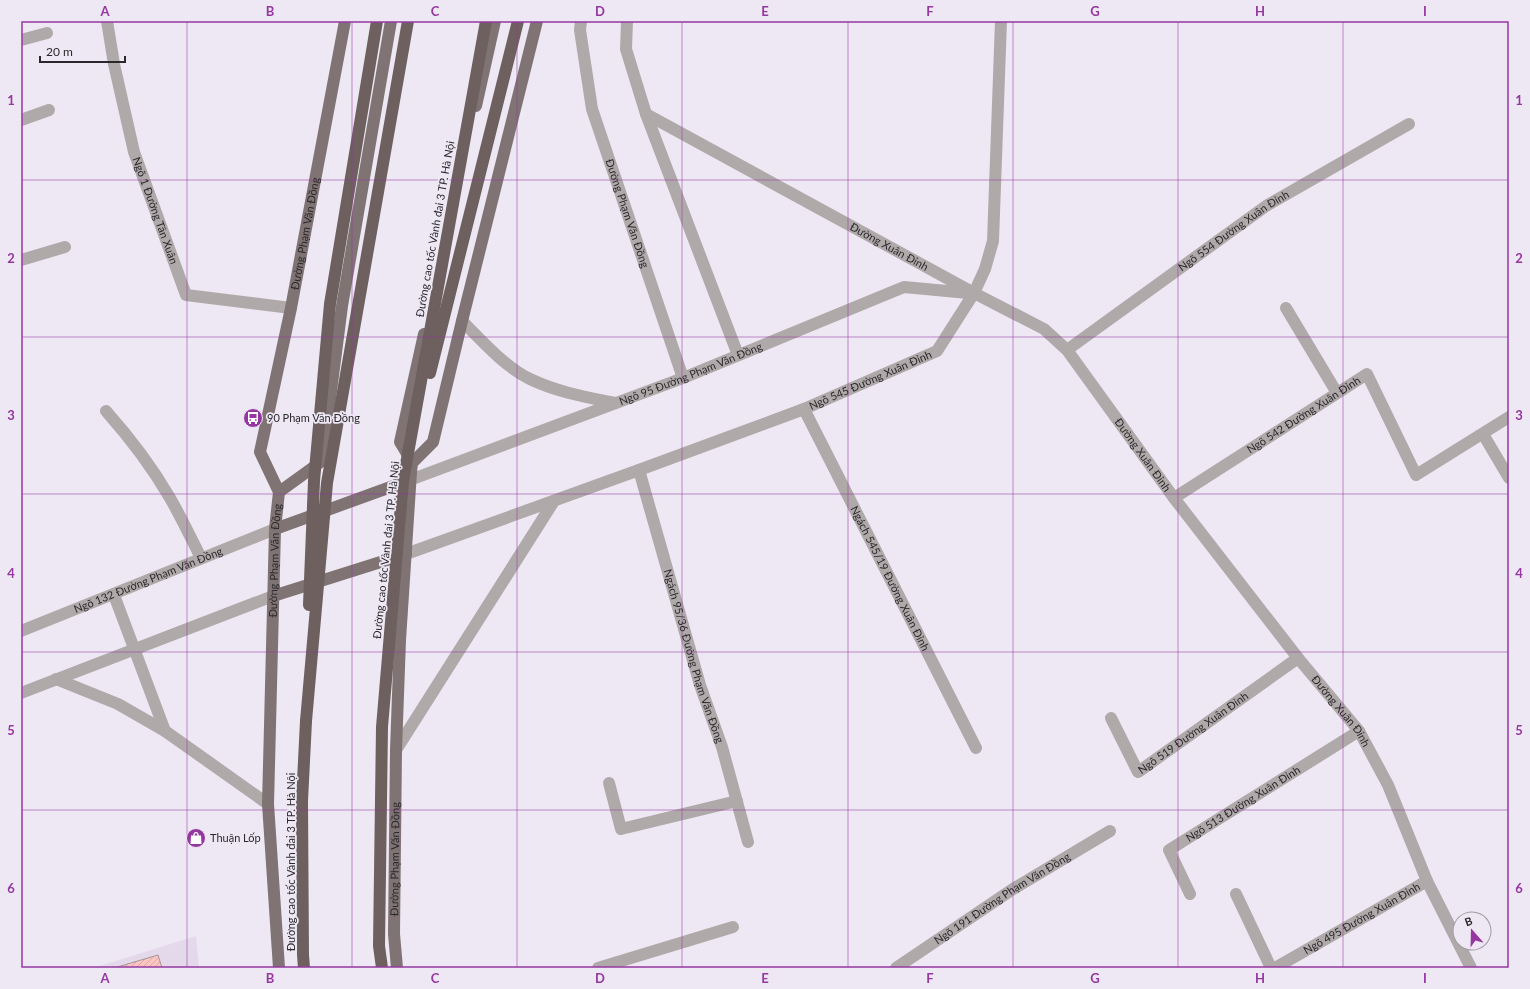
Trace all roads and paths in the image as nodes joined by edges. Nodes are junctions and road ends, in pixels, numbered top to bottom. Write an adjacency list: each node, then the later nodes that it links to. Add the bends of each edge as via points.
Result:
1 (107, 21): 22 (street, Ngõ 1 Đường Tân Xuân, via 134,152 186,295)
2 (345, 21): 22 (main road, Đường Phạm Văn Đồng)
3 (377, 21): 52 (highway, bridge, via 330,304 314,481)
4 (391, 21): 38 (main road, via 342,306 322,461)
5 (408, 21): 52 (highway, Đường cao tốc Vành đai 3 TP. Hà Nội, bridge, via 327,483)
6 (486, 21): 37 (highway, Đường cao tốc Vành đai 3 TP. Hà Nội, bridge)
7 (495, 21): 34 (main road, via 400,442)
8 (518, 21): 37 (highway, bridge)
9 (537, 21): 24 (main road)
10 (581, 21): 27 (street, Đường Phạm Văn Đồng, via 580,30 592,109)
11 (627, 21): 16 (street, via 626,48)
12 (1001, 21): 21 (street, Ngõ 545 Đường Xuân Đỉnh, via 992,241 985,269)
13 (47, 33): 14 (street)
14 (21, 40)
15 (49, 110): 17 (street)
16 (646, 114): 21 (street, Đường Xuân Đỉnh); 26 (street)
17 (21, 120)
18 (1409, 124): 25 (street, Ngõ 554 Đường Xuân Đỉnh, via 1266,206)
19 (64, 247): 20 (street)
20 (21, 260)
21 (974, 293): 25 (street, Đường Xuân Đỉnh, via 1044,329); 26 (street, Ngõ 95 Đường Phạm Văn Đồng, via 904,287); 30 (street, Ngõ 545 Đường Xuân Đỉnh, via 937,351)
22 (291, 308): 38 (main road, Đường Phạm Văn Đồng, via 260,452)
23 (1286, 308): 28 (street)
24 (462, 321): 29 (street, via 498,357 528,379 562,392); 34 (main road, via 433,442)
25 (1067, 350): 39 (street, Đường Xuân Đỉnh)
26 (738, 355): 27 (street, Ngõ 95 Đường Phạm Văn Đồng)
27 (683, 378): 29 (street, Ngõ 95 Đường Phạm Văn Đồng)
28 (1337, 393): 33 (street, Ngõ 542 Đường Xuân Đỉnh, via 1367,374 1416,475); 39 (street, Ngõ 542 Đường Xuân Đỉnh)
29 (616, 403): 37 (street, Ngõ 95 Đường Phạm Văn Đồng)
30 (804, 409): 35 (street, Ngõ 545 Đường Xuân Đỉnh); 55 (street, Ngách 545/19 Đường Xuân Đỉnh)
31 (106, 412): 43 (street, via 122,428 150,467 170,498)
32 (1509, 417): 33 (street, Ngõ 542 Đường Xuân Đỉnh)
33 (1483, 434): 36 (street)
34 (412, 463): 37 (main road, Đường Phạm Văn Đồng)
35 (639, 470): 40 (street); 58 (street, Ngách 95/36 Đường Phạm Văn Đồng, via 700,685 722,747)
36 (1509, 478)
37 (407, 480): 41 (main road); 42 (main road, Đường Phạm Văn Đồng); 68 (highway, Đường cao tốc Vành đai 3 TP. Hà Nội, bridge, via 382,727 379,946)
38 (279, 492): 41 (main road, Đường Phạm Văn Đồng)
39 (1174, 498): 48 (street, Đường Xuân Đỉnh)
40 (554, 501): 42 (street); 56 (street)
41 (275, 529): 43 (street, Ngõ 132 Đường Phạm Văn Đồng); 45 (main road, Đường Phạm Văn Đồng)
42 (406, 554): 45 (main road); 56 (main road, Đường Phạm Văn Đồng)
43 (201, 558): 44 (street, Ngõ 132 Đường Phạm Văn Đồng)
44 (114, 594): 46 (street, Ngõ 132 Đường Phạm Văn Đồng); 47 (street)
45 (273, 596): 47 (street); 59 (main road, Đường Phạm Văn Đồng)
46 (21, 631)
47 (134, 649): 49 (street); 53 (street)
48 (1298, 658): 51 (street, Ngõ 519 Đường Xuân Đỉnh, via 1138,772); 54 (street, Đường Xuân Đỉnh)
49 (56, 679): 50 (street); 53 (street, via 118,704)
50 (21, 693)
51 (1110, 718)
52 (306, 721): 67 (highway, Đường cao tốc Vành đai 3 TP. Hà Nội, via 302,801)
53 (165, 731): 59 (street)
54 (1359, 731): 62 (street, Đường Xuân Đỉnh, via 1388,785); 63 (street, Ngõ 513 Đường Xuân Đỉnh, via 1169,850)
55 (976, 748)
56 (396, 750): 69 (main road, Đường Phạm Văn Đồng, via 394,934)
57 (609, 783): 58 (street, via 621,829)
58 (737, 801): 61 (street, Ngách 95/36 Đường Phạm Văn Đồng)
59 (268, 804): 66 (main road, Đường Phạm Văn Đồng)
60 (1110, 831): 71 (street, Ngõ 191 Đường Phạm Văn Đồng, via 1013,889)
61 (748, 842)
62 (1427, 881): 73 (street, Ngõ 495 Đường Xuân Đỉnh); 74 (street, Đường Xuân Đỉnh)
63 (1190, 894)
64 (1236, 894): 72 (street)
65 (733, 927): 70 (street)
66 (279, 968)
67 (304, 968)
68 (382, 968)
69 (397, 968)
70 (598, 968)
71 (896, 968)
72 (1271, 968)
73 (1275, 968)
74 (1471, 968)

